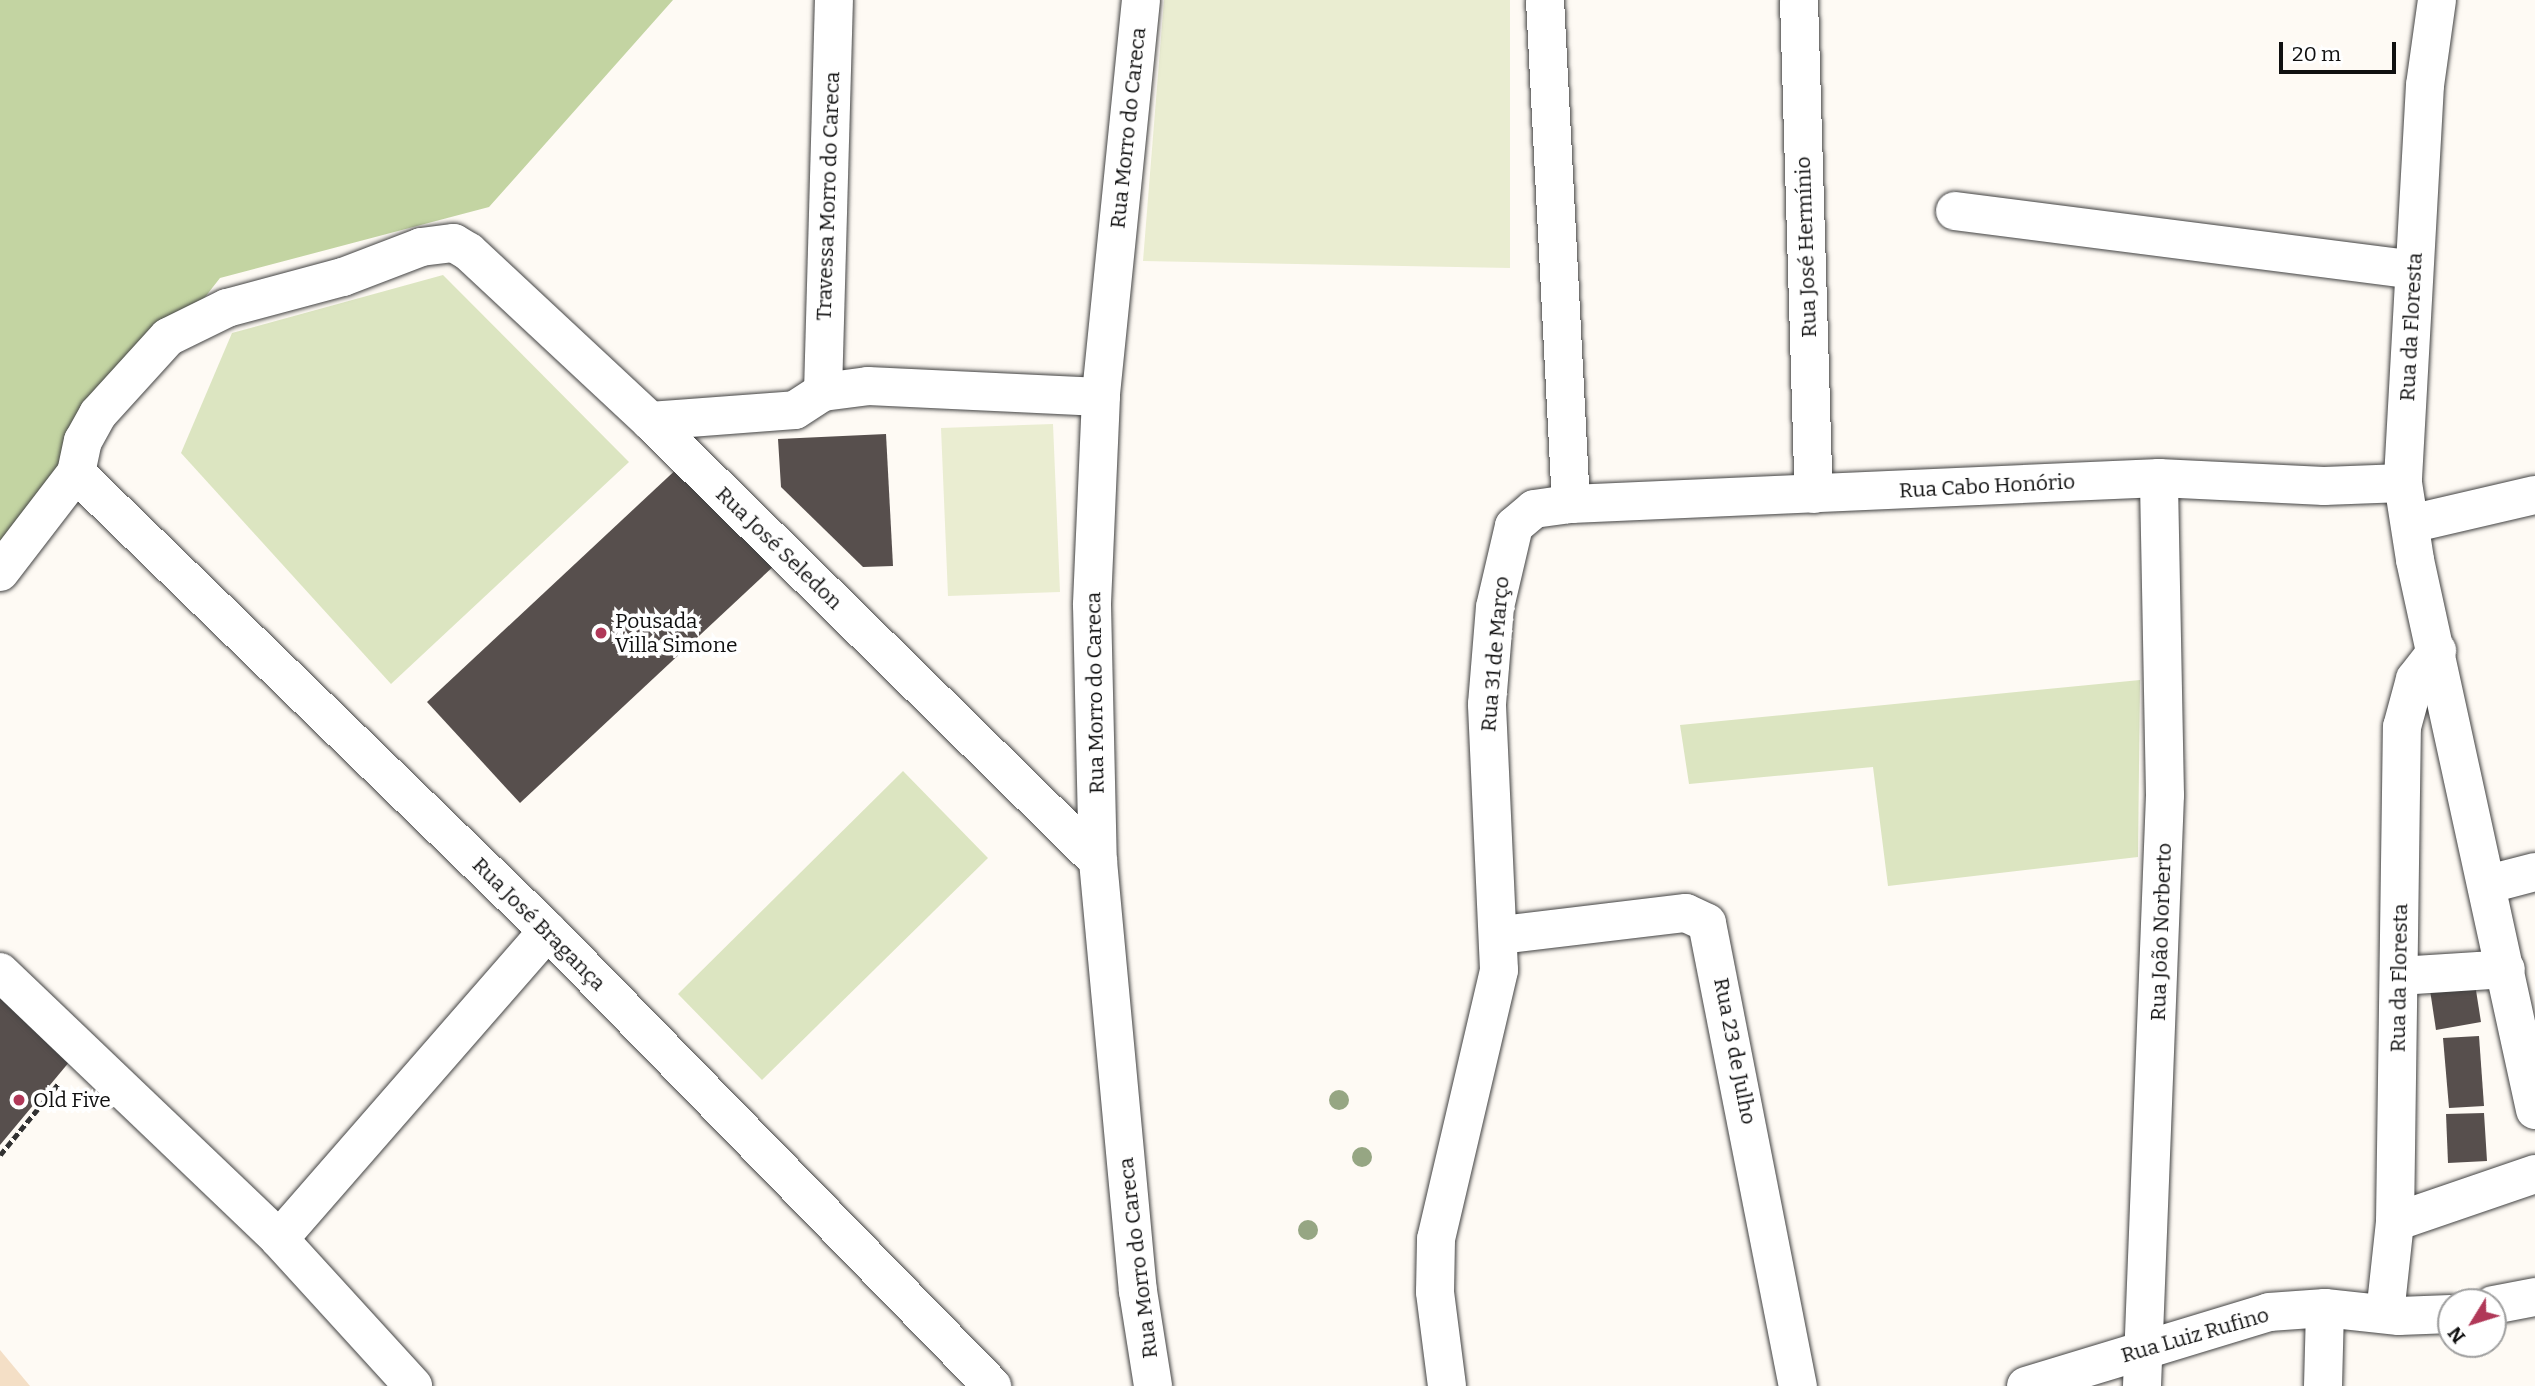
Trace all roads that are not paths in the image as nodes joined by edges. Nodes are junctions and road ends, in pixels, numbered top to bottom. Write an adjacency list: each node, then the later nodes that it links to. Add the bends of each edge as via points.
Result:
1 (834, 0): 8 (street, Travessa Morro do Careca)
2 (1141, 0): 9 (street, Rua Morro do Careca)
3 (1545, 0): 16 (street)
4 (1798, 0): 14 (street, Rua José Hermínio)
5 (2437, 0): 7 (street, Rua da Floresta, via 2425,85)
6 (1955, 211): 7 (street)
7 (2413, 270): 13 (street, Rua da Floresta)
8 (822, 393): 9 (street, via 911,386); 10 (street, via 795,410)
9 (1101, 397): 20 (street, Rua Morro do Careca, via 1092,605)
10 (650, 421): 11 (street, Rua José Seledon, via 454,243 421,247 184,327 98,414 83,441); 20 (street, Rua José Seledon)
11 (76, 473): 18 (street); 23 (street, Rua José Bragança)
12 (2159, 478): 13 (street, Rua Cabo Honório, via 2324,486); 14 (street, Rua Cabo Honório); 37 (street, Rua João Norberto, via 2165,795)
13 (2403, 483): 17 (street, Rua da Floresta)
14 (1814, 494): 16 (street, Rua Cabo Honório)
15 (2535, 495): 17 (street)
16 (1571, 504): 24 (street, Rua 31 de Março, via 1534,509 1514,526 1495,607 1487,704)
17 (2410, 524): 19 (street, Rua da Floresta)
18 (0, 572)
19 (2437, 651): 22 (street, Rua da Floresta); 27 (street, Rua da Floresta, via 2404,705)
20 (1098, 861): 40 (street, Rua Morro do Careca, via 1138,1291)
21 (2535, 873): 22 (street)
22 (2489, 884): 25 (street, Rua da Floresta)
23 (548, 931): 31 (street); 39 (street, Rua José Bragança)
24 (1501, 935): 41 (street, Rua 31 de Março, via 1497,982 1436,1240 1434,1292); 42 (street, Rua 23 de Julho, via 1686,913 1707,923)
25 (2506, 970): 27 (street); 28 (street, Rua da Floresta)
26 (0, 972): 31 (street)
27 (2399, 976): 30 (street, Rua da Floresta)
28 (2535, 1110)
29 (2535, 1174): 30 (street)
30 (2395, 1222): 35 (street, Rua da Floresta)
31 (279, 1239): 38 (street)
32 (2535, 1297): 33 (street)
33 (2507, 1302)
34 (2325, 1308): 35 (street, Rua Luiz Rufino); 37 (street, Rua Luiz Rufino, via 2228,1321); 45 (street)
35 (2385, 1314): 36 (street, Rua Luiz Rufino)
36 (2437, 1314)
37 (2146, 1349): 43 (street, Rua Luiz Rufino); 44 (street, Rua João Norberto)
38 (413, 1386)
39 (992, 1386)
40 (1153, 1386)
41 (1447, 1386)
42 (1798, 1386)
43 (2026, 1386)
44 (2142, 1386)
45 (2323, 1386)

